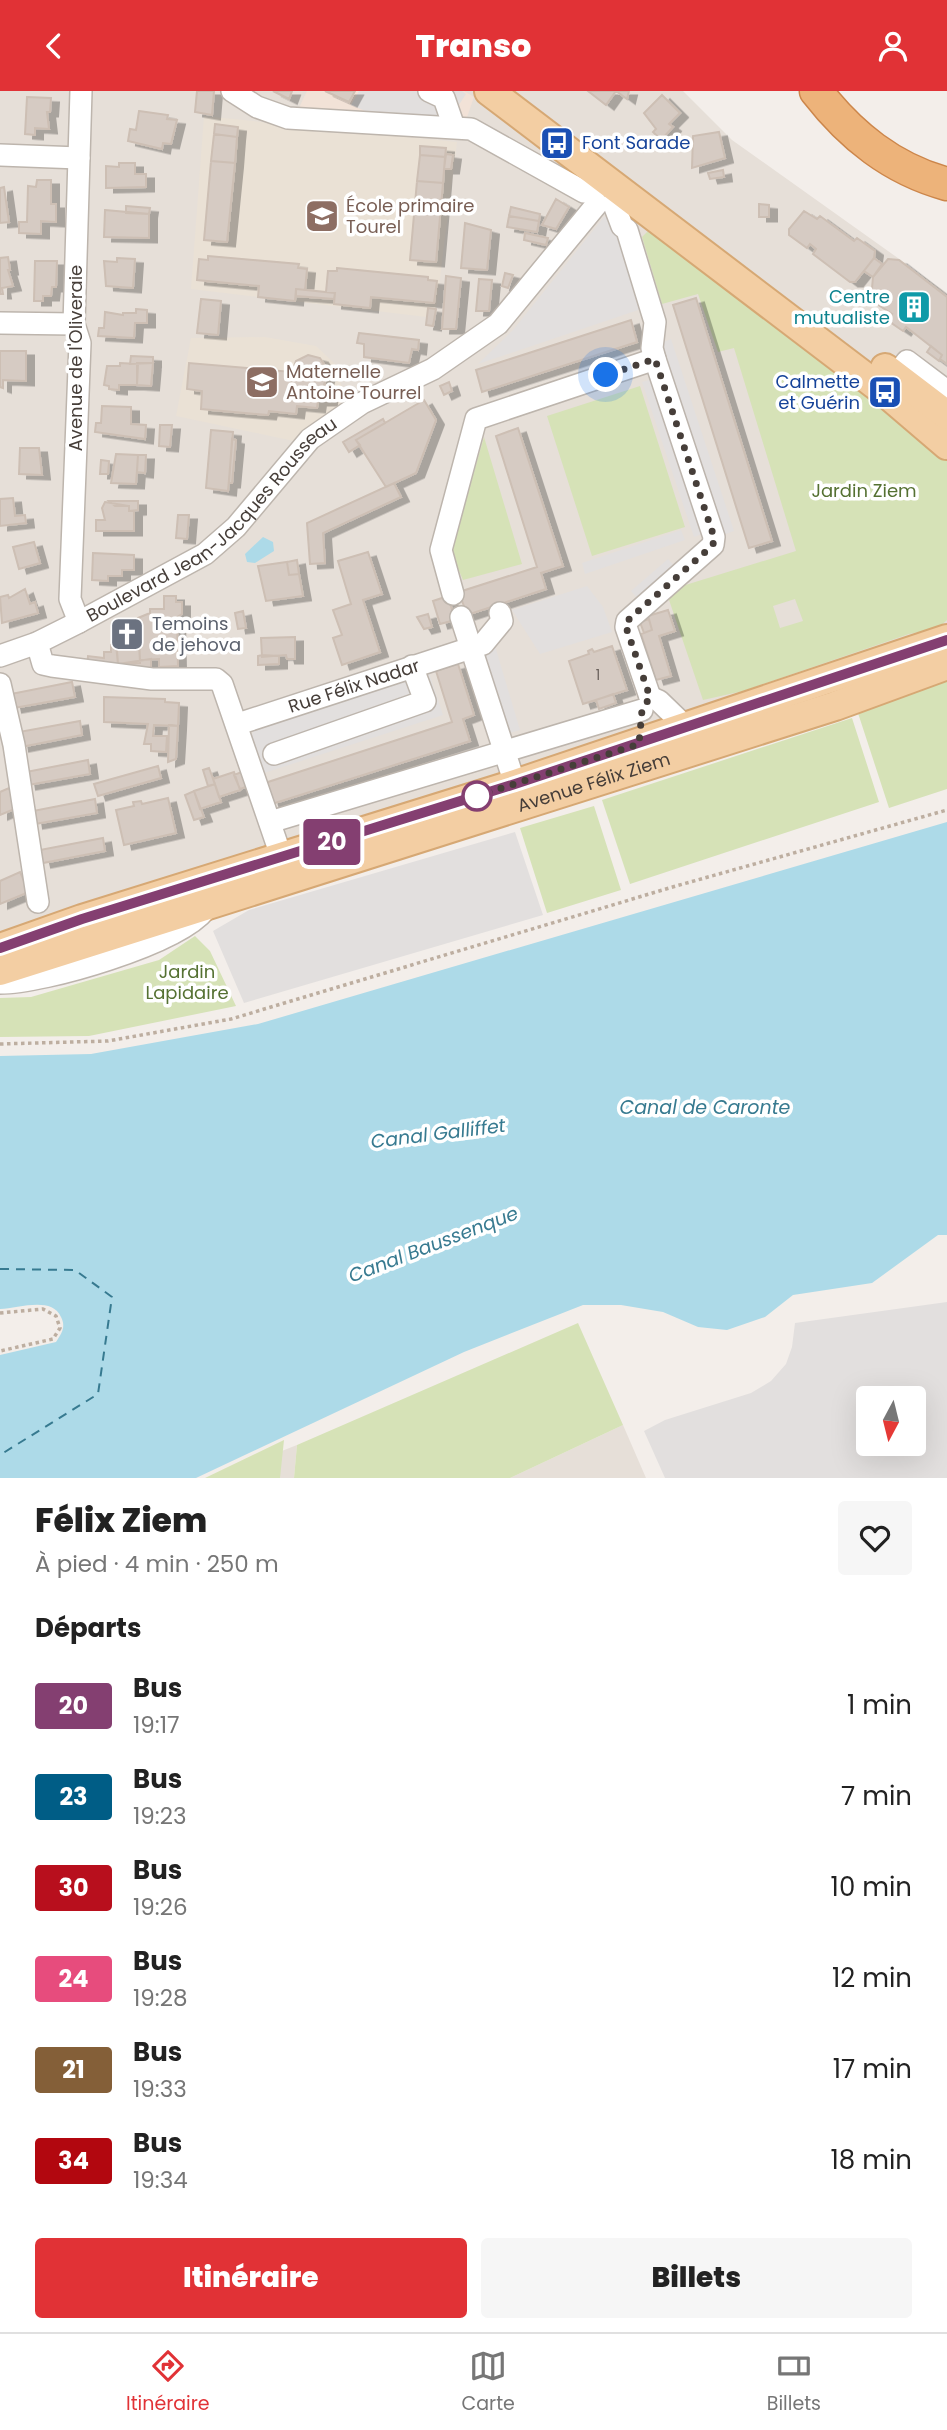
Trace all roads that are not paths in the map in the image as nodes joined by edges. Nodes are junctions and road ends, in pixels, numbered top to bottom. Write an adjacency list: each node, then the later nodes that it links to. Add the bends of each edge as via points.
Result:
1 (81, 91): 9 (street, Avenue de l'Oliveraie)
2 (232, 91): 7 (street, via 257,107 296,119)
3 (429, 91): 7 (street, via 444,98)
4 (489, 91): 11 (main road)
5 (519, 91): 11 (main road)
6 (816, 91): 10 (highway, via 873,150 916,174)
7 (454, 127): 11 (street, via 471,129 584,192)
8 (0, 155): 9 (street)
9 (79, 158): 14 (street, Avenue de l'Oliveraie)
10 (947, 184)
11 (608, 190): 12 (main road); 16 (main road); 23 (street, Boulevard Jean-Jacques Rousseau, via 498,324 433,369 362,403 310,439 236,527 205,554)
12 (638, 222): 15 (street, via 655,322); 19 (main road, via 885,392)
13 (0, 323): 14 (street)
14 (74, 324): 23 (street, Avenue de l'Oliveraie, via 80,343 71,608)
15 (655, 359): 20 (street, via 476,419 441,550); 31 (street, via 714,537 713,545 627,621)
16 (895, 376): 17 (street, via 907,361); 18 (main road)
17 (947, 391)
18 (947, 415)
19 (947, 445)
20 (453, 594)
21 (500, 613): 26 (street, Rue Félix Nadar, via 502,621 483,644)
22 (461, 617): 26 (street)
23 (79, 622): 25 (street, Boulevard Jean-Jacques Rousseau)
24 (947, 639): 33 (main road, Avenue Félix Ziem)
25 (37, 643): 27 (street, Boulevard Jean-Jacques Rousseau); 32 (street, via 43,664 52,666 152,679 216,679)
26 (471, 647): 29 (street, Rue Félix Nadar); 36 (street)
27 (0, 656)
28 (947, 665): 41 (main road, Avenue Félix Ziem, via 835,706)
29 (412, 666): 32 (street, Rue Félix Nadar); 37 (street, via 425,701)
30 (0, 684): 35 (street)
31 (646, 704): 33 (street, via 659,701); 34 (street, Avenue Félix Ziem); 36 (street, Avenue Félix Ziem)
32 (238, 724): 39 (street)
33 (687, 728): 34 (main road, Avenue Félix Ziem)
34 (639, 744): 38 (main road, Avenue Félix Ziem)
35 (7, 751): 40 (street)
36 (505, 752): 38 (street, Avenue Félix Ziem); 39 (street, Avenue Félix Ziem)
37 (274, 754)
38 (515, 784): 39 (main road, Avenue Félix Ziem)
39 (276, 842): 42 (main road, Avenue Félix Ziem, via 104,893 84,908 82,919)
40 (38, 902)
41 (209, 905): 43 (main road, Avenue Félix Ziem); 44 (street, via 195,922 158,942 24,983)
42 (0, 948)
43 (0, 971)
44 (0, 983)

